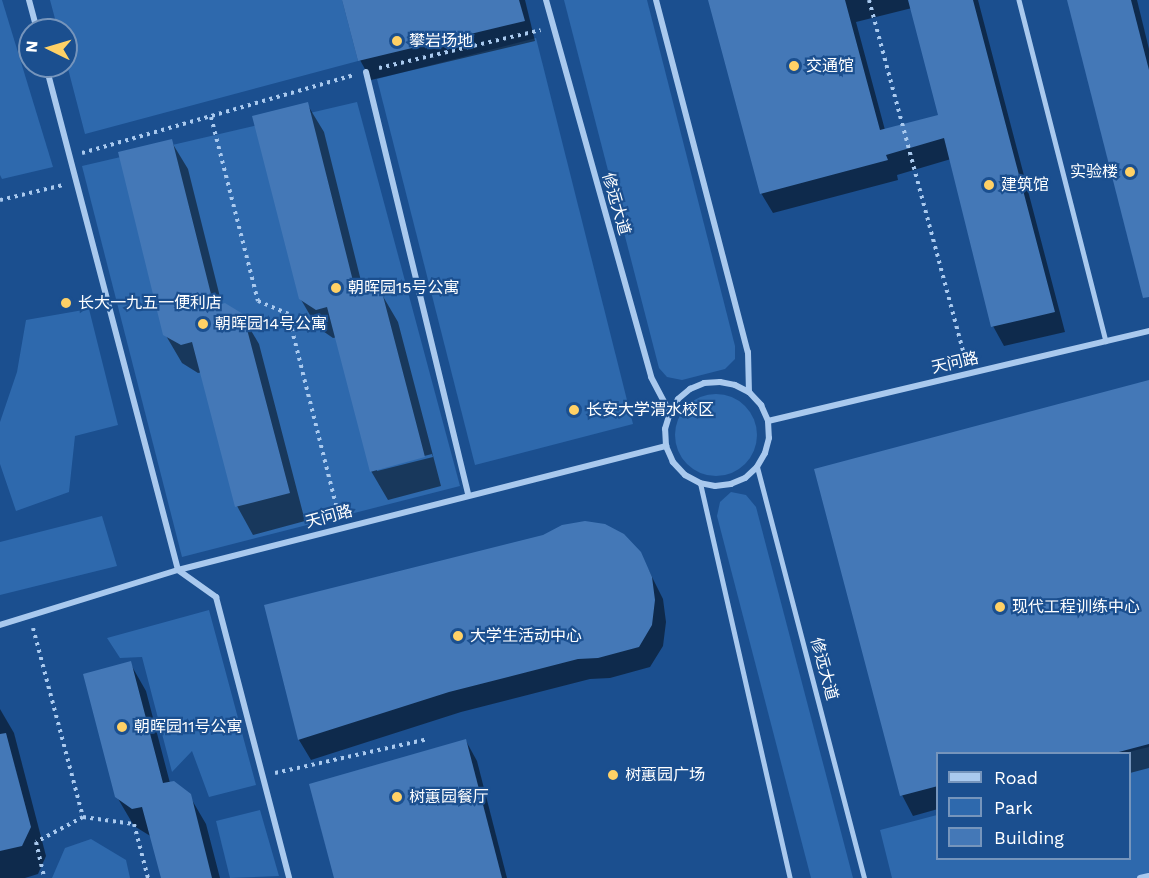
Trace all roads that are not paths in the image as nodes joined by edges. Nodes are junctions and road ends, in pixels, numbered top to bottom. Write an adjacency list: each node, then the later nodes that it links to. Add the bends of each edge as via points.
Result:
1 (29, 0): 5 (street)
2 (546, 0): 11 (street, 修远大道, via 651,377)
3 (656, 0): 10 (street, via 748,352)
4 (1019, 0): 9 (lane)
5 (34, 18)
6 (366, 72): 16 (street)
7 (49, 78): 17 (street)
8 (1149, 330): 9 (street, 天问路)
9 (1106, 341): 12 (street, 天问路)
10 (749, 392): 11 (street, via 735,385 704,383 678,399); 12 (street)
11 (670, 413): 13 (street, via 665,429)
12 (768, 421): 14 (street, via 769,438)
13 (666, 446): 15 (street, via 673,462); 16 (street, 天问路)
14 (757, 467): 15 (street, via 731,484); 22 (street, 修远大道)
15 (700, 483): 21 (street)
16 (468, 495): 17 (street, 天问路)
17 (178, 570): 18 (street, 天问路); 20 (street, via 216,597)
18 (0, 625)
19 (1149, 876): 23 (street)
20 (289, 878)
21 (790, 878)
22 (864, 878)
23 (1140, 878)

